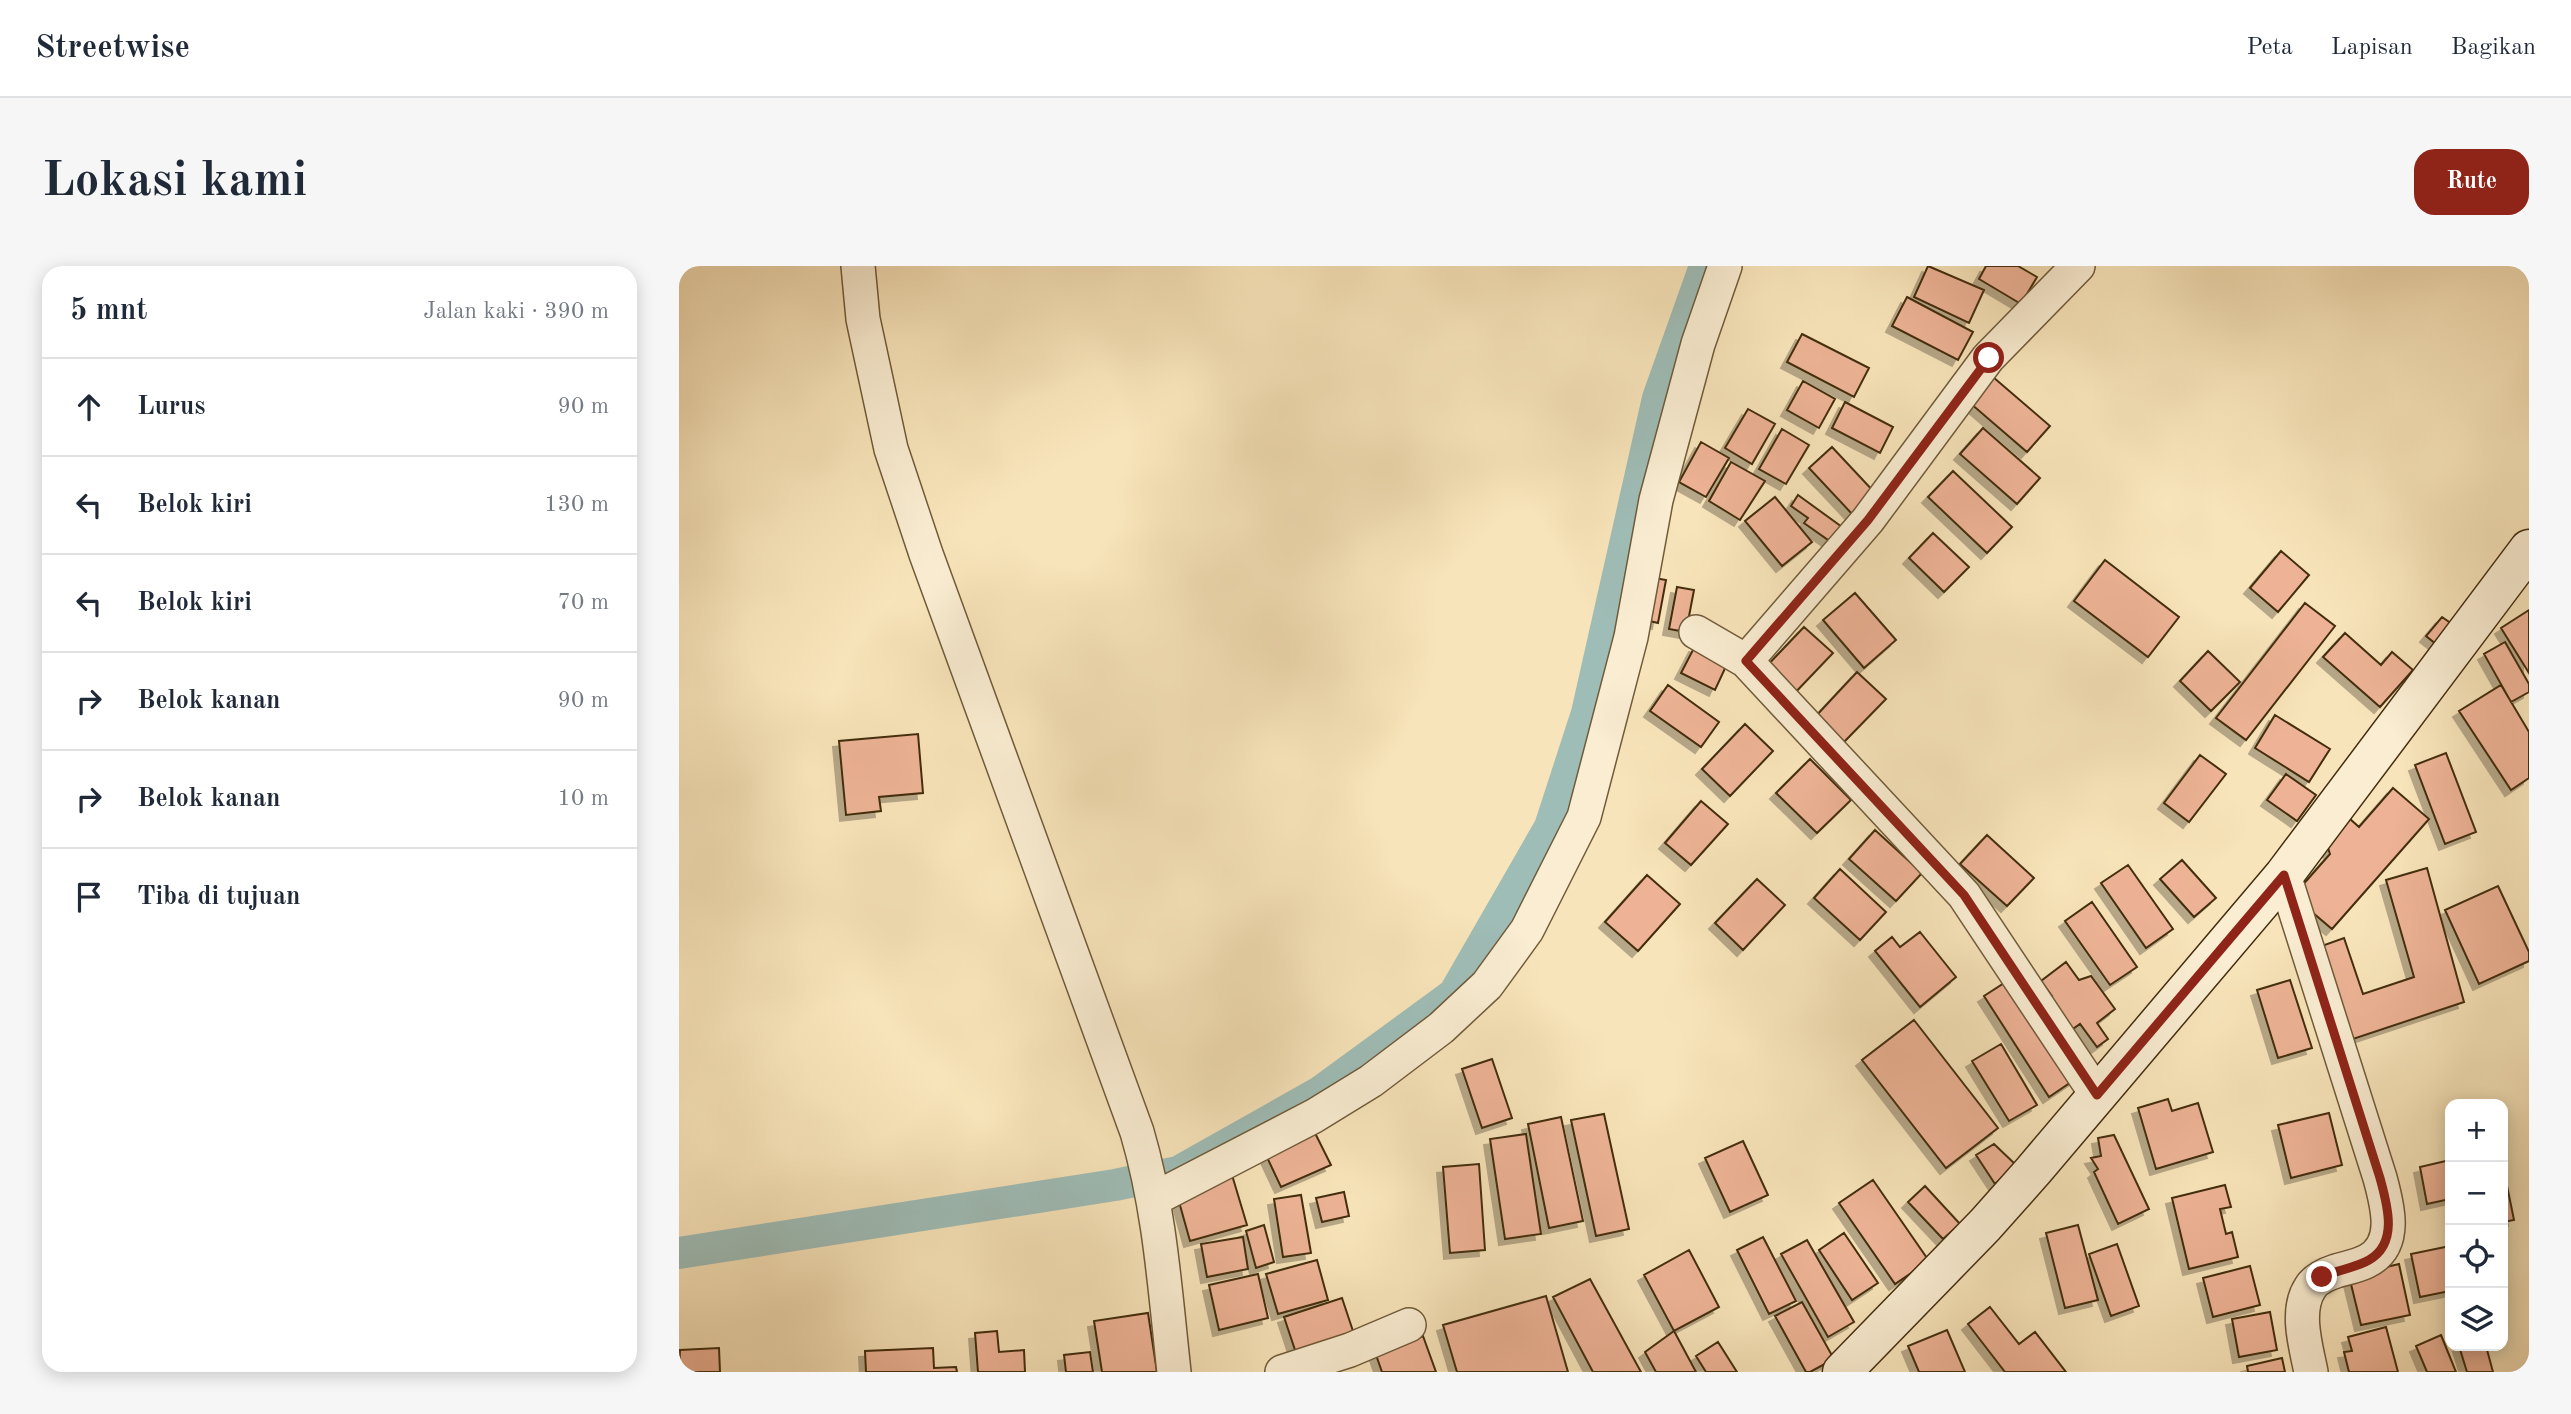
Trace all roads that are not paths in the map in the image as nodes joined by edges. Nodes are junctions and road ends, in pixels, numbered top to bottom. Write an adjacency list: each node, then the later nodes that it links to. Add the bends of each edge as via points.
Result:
1 (857, 266): 9 (street, via 863,319 891,449)
2 (1725, 266): 9 (street, via 1698,344 1656,500 1631,637 1584,817 1527,930 1487,985 1441,1028 1371,1081 1314,1116)
3 (2078, 266): 6 (street, via 1989,358 1868,520)
4 (2529, 549): 7 (main road)
5 (1696, 632): 6 (street)
6 (1746, 661): 8 (street, via 1964,895)
7 (2284, 875): 8 (main road); 14 (street, via 2388,1214 2388,1235 2374,1256 2322,1277 2308,1290 2303,1323)
8 (2097, 1095): 13 (main road, via 1993,1216)
9 (1151, 1184): 11 (street)
10 (1409, 1325): 12 (street)
11 (1174, 1372)
12 (1282, 1372)
13 (1842, 1372)
14 (2312, 1372)

